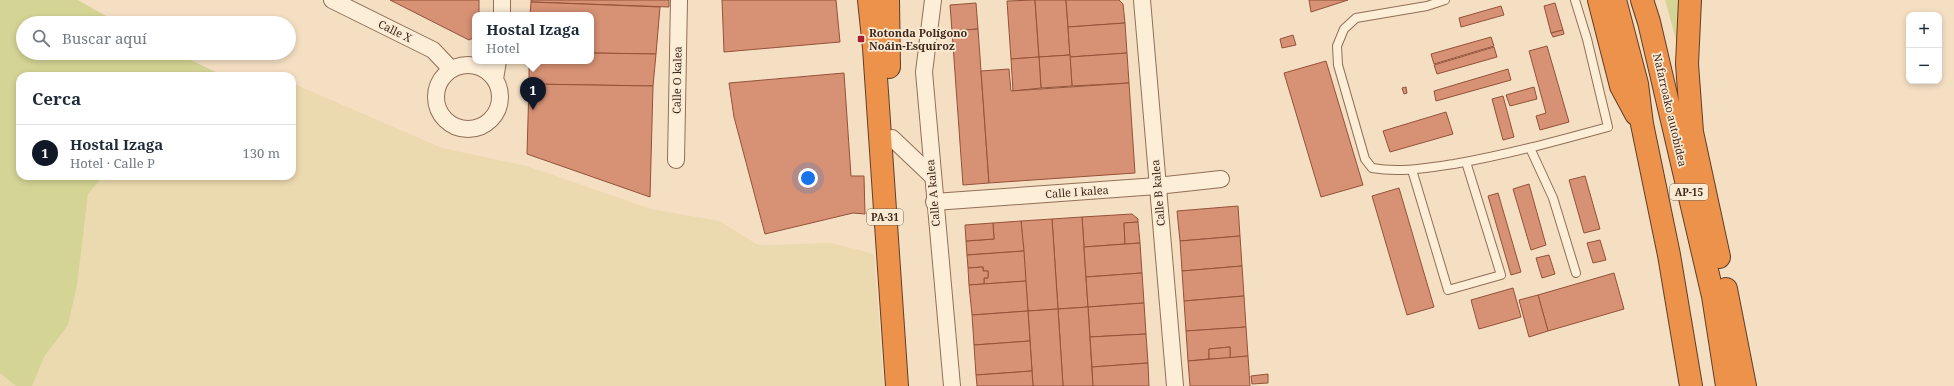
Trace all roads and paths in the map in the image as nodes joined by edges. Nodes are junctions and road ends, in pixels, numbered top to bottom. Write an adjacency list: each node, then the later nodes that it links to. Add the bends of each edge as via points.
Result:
1 (332, 0): 16 (street, Calle X, via 433,50)
2 (502, 0): 14 (street)
3 (679, 0): 21 (street, Calle O kalea)
4 (869, 0): 29 (highway, PA-31)
5 (888, 0): 19 (highway, PA-31)
6 (932, 0): 24 (street, Calle A kalea, via 924,72)
7 (1142, 0): 26 (street, Calle B kalea)
8 (1445, 0): 23 (lane, via 1427,6 1356,18 1344,28 1337,46 1338,65 1365,159 1372,168 1388,171)
9 (1575, 0): 20 (lane, via 1608,127)
10 (1599, 0): 18 (highway, via 1621,86)
11 (1615, 0): 18 (highway, AP-15, via 1637,84)
12 (1642, 0): 34 (highway, Nafarroako autobidea / AP-15, via 1713,296)
13 (1690, 0): 35 (highway, via 1687,64 1692,132)
14 (502, 12)
15 (498, 64): 17 (street)
16 (451, 69): 17 (street, via 475,65 483,68); 17 (street, via 437,86 435,96 442,116 450,124 460,128 482,126 494,115 500,100)
17 (495, 79)
18 (1642, 124): 33 (highway, AP-15, via 1669,255)
19 (892, 138): 24 (street); 30 (highway, PA-31)
20 (1530, 148): 22 (lane); 28 (lane, via 1553,198)
21 (676, 160)
22 (1466, 162): 23 (lane); 23 (lane, via 1501,275 1448,290)
23 (1412, 170)
24 (932, 176): 27 (street, Calle A kalea)
25 (1221, 179): 26 (street, Calle I kalea)
26 (1157, 186): 27 (street, Calle I kalea); 32 (street, Calle B kalea)
27 (934, 202): 31 (street, Calle A kalea)
28 (1576, 272)
29 (897, 386)
30 (912, 386)
31 (952, 386)
32 (1175, 386)
33 (1691, 386)
34 (1727, 386)
35 (1746, 386)

